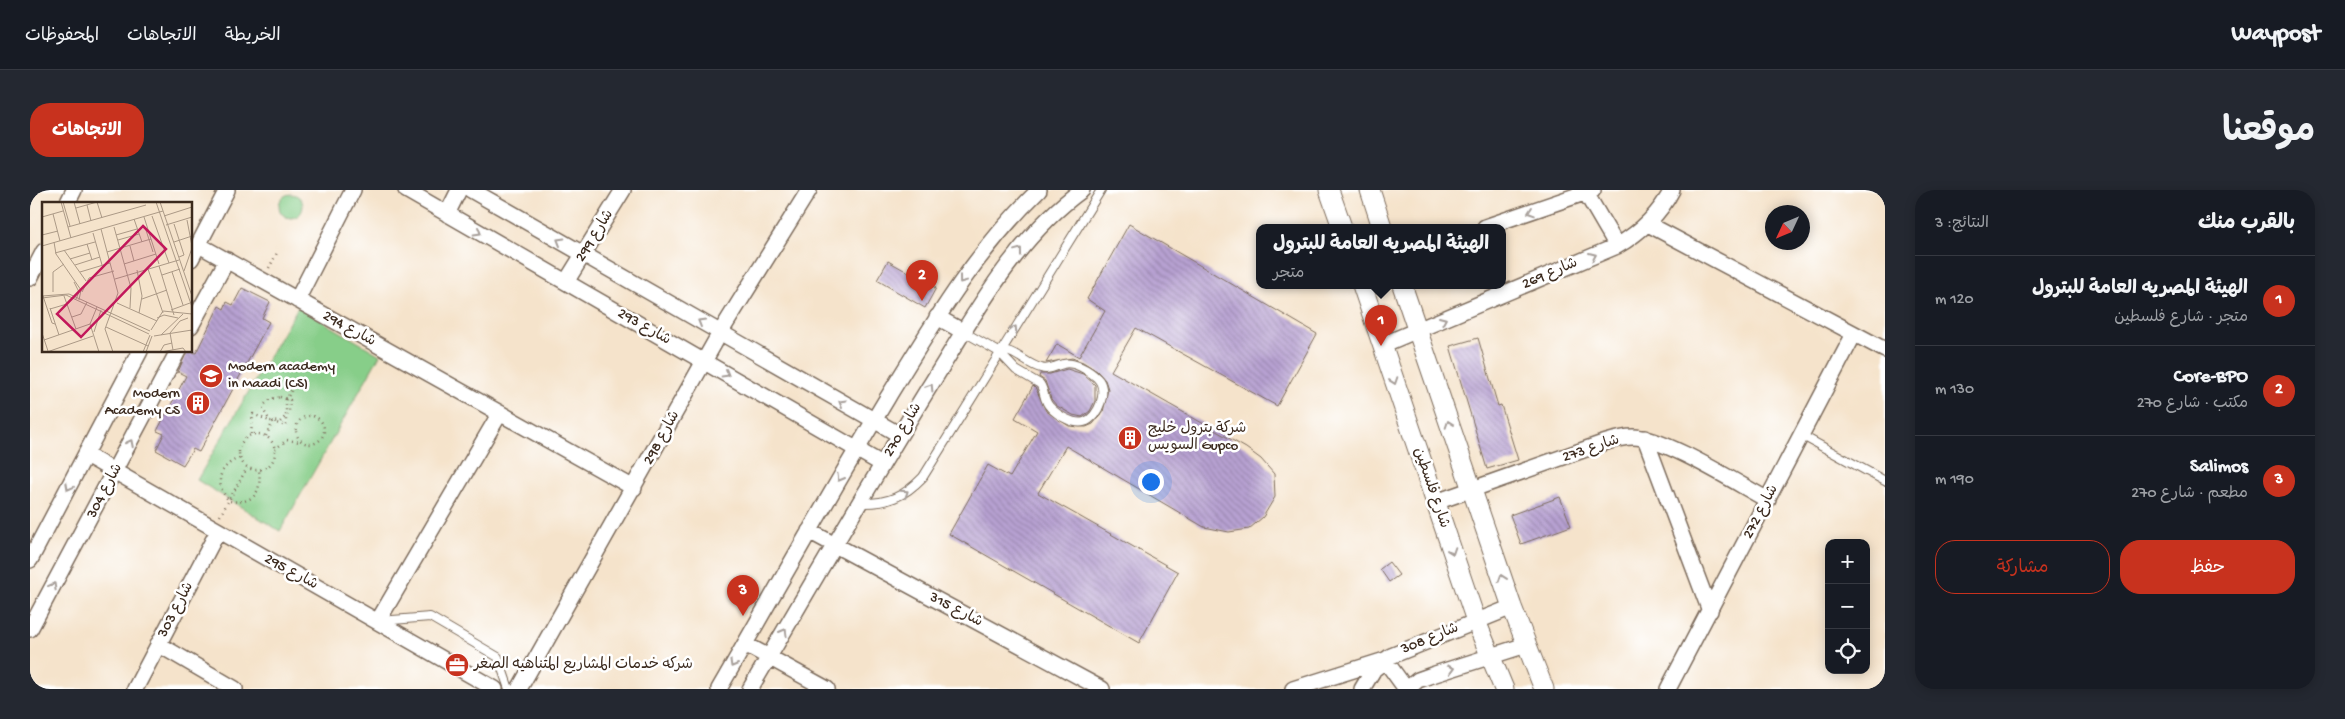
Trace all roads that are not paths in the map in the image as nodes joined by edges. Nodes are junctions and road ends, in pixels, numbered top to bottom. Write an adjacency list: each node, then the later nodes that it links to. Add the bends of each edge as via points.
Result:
1 (74, 190): 17 (street)
2 (227, 190): 23 (street)
3 (354, 190): 33 (street)
4 (406, 190): 16 (street, شارع 293)
5 (459, 190): 18 (street)
6 (471, 190): 25 (street, one-way to 6)
7 (623, 190): 25 (street, شارع 299)
8 (809, 190): 38 (street, شارع 298)
9 (1039, 190): 34 (street, شارع 270, one-way to 34, via 975,262)
10 (1082, 190): 37 (street, شارع 270, one-way to 10, via 1021,248)
11 (1102, 190): 44 (lane, one-way to 11)
12 (1329, 190): 19 (street)
13 (1370, 190): 20 (street)
14 (1672, 190): 22 (street, شارع 269)
15 (1590, 192): 21 (street, one-way to 21); 24 (street)
16 (428, 196): 18 (street, شارع 293)
17 (68, 202)
18 (447, 214): 30 (street, شارع 293, one-way to 30)
19 (1341, 224)
20 (1381, 224)
21 (1494, 224)
22 (1648, 224): 24 (street, شارع 269); 39 (street)
23 (199, 245): 27 (street); 28 (street, شارع 294)
24 (1617, 246): 36 (street, شارع 269, one-way to 24)
25 (584, 254): 30 (street, شارع 299); 38 (street, one-way to 25)
26 (42, 257): 29 (street)
27 (192, 257)
28 (227, 260): 33 (street, شارع 294); 35 (street)
29 (36, 276)
30 (566, 282): 45 (street, شارع 293)
31 (1363, 289): 40 (street, شارع فلسطين)
32 (1403, 289): 36 (street)
33 (297, 300): 48 (street, شارع 294)
34 (937, 317): 37 (street); 49 (street, شارع 270)
35 (192, 324)
36 (1418, 331): 40 (street, شارع 269); 59 (street, one-way to 36)
37 (964, 332): 44 (lane); 51 (street, شارع 270, one-way to 37)
38 (720, 333): 45 (street, شارع 298); 49 (street, one-way to 38)
39 (1854, 334): 41 (street); 50 (street, شارع 272)
40 (1382, 345): 61 (street, شارع فلسطين, one-way to 61)
41 (1885, 350)
42 (139, 352): 54 (street)
43 (177, 352): 56 (street, شارع 304, one-way to 43)
44 (999, 352): 46 (lane, via 1011,352 1037,367); 47 (lane, via 1016,370); 62 (lane, one-way to 44, via 878,504 911,490 923,477)
45 (704, 362): 53 (street, شارع 293, one-way to 53); 58 (street, شارع 298)
46 (1048, 369): 47 (lane); 47 (lane, via 1064,363 1074,364 1099,380 1103,398 1091,418 1075,422 1050,407)
47 (1040, 384)
48 (500, 413): 58 (street, شارع 294); 69 (street)
49 (874, 421): 51 (street); 53 (street, شارع 270)
50 (1802, 435): 57 (lane); 60 (street, شارع 272)
51 (900, 436): 55 (street, شارع 270)
52 (1645, 438): 59 (street, شارع 273, via 1618,438); 60 (street, شارع 273, via 1664,444); 68 (street)
53 (857, 450): 55 (street, شارع 293); 64 (street, شارع 270, one-way to 64)
54 (86, 455): 56 (street, شارع 295); 66 (street, one-way to 66)
55 (882, 464): 62 (street, شارع 270)
56 (115, 472): 63 (street, شارع 295); 71 (street, شارع 304, one-way to 56)
57 (1885, 480)
58 (634, 488): 82 (street, شارع 298)
59 (1472, 489): 61 (street, شارع 273); 67 (street, one-way to 59)
60 (1768, 500): 68 (street, شارع 272)
61 (1436, 502): 70 (street, شارع فلسطين, one-way to 70)
62 (859, 503): 65 (street, شارع 270)
63 (215, 530): 69 (street, شارع 295); 72 (street, شارع 303)
64 (809, 531): 65 (street, شارع 315); 73 (street, شارع 270)
65 (834, 545): 76 (street, شارع 270, one-way to 65); 86 (street, شارع 315)
66 (30, 560)
67 (1512, 607): 70 (street, شارع 308); 74 (street)
68 (1710, 611): 92 (street, شارع 272)
69 (378, 621): 80 (street, شارع 295); 81 (lane, via 430,616 498,657)
70 (1476, 621): 75 (street, شارع فلسطين); 77 (street, شارع 308, via 1410,646)
71 (30, 629)
72 (158, 644): 78 (street, شارع 303); 79 (street)
73 (745, 644): 76 (street); 83 (street, شارع 270, one-way to 83)
74 (1526, 645): 75 (street); 91 (street)
75 (1491, 656): 89 (street, one-way to 75, via 1432,674); 90 (street, شارع فلسطين)
76 (769, 657): 84 (street, شارع 270); 85 (street)
77 (1385, 660): 87 (street); 88 (street, شارع 308, via 1374,669); 89 (street)
78 (135, 689)
79 (235, 689)
80 (495, 689)
81 (510, 689)
82 (519, 689)
83 (719, 689)
84 (750, 689)
85 (827, 689)
86 (1102, 689)
87 (1293, 689)
88 (1362, 689)
89 (1406, 689)
90 (1504, 689)
91 (1544, 689)
92 (1669, 689)

